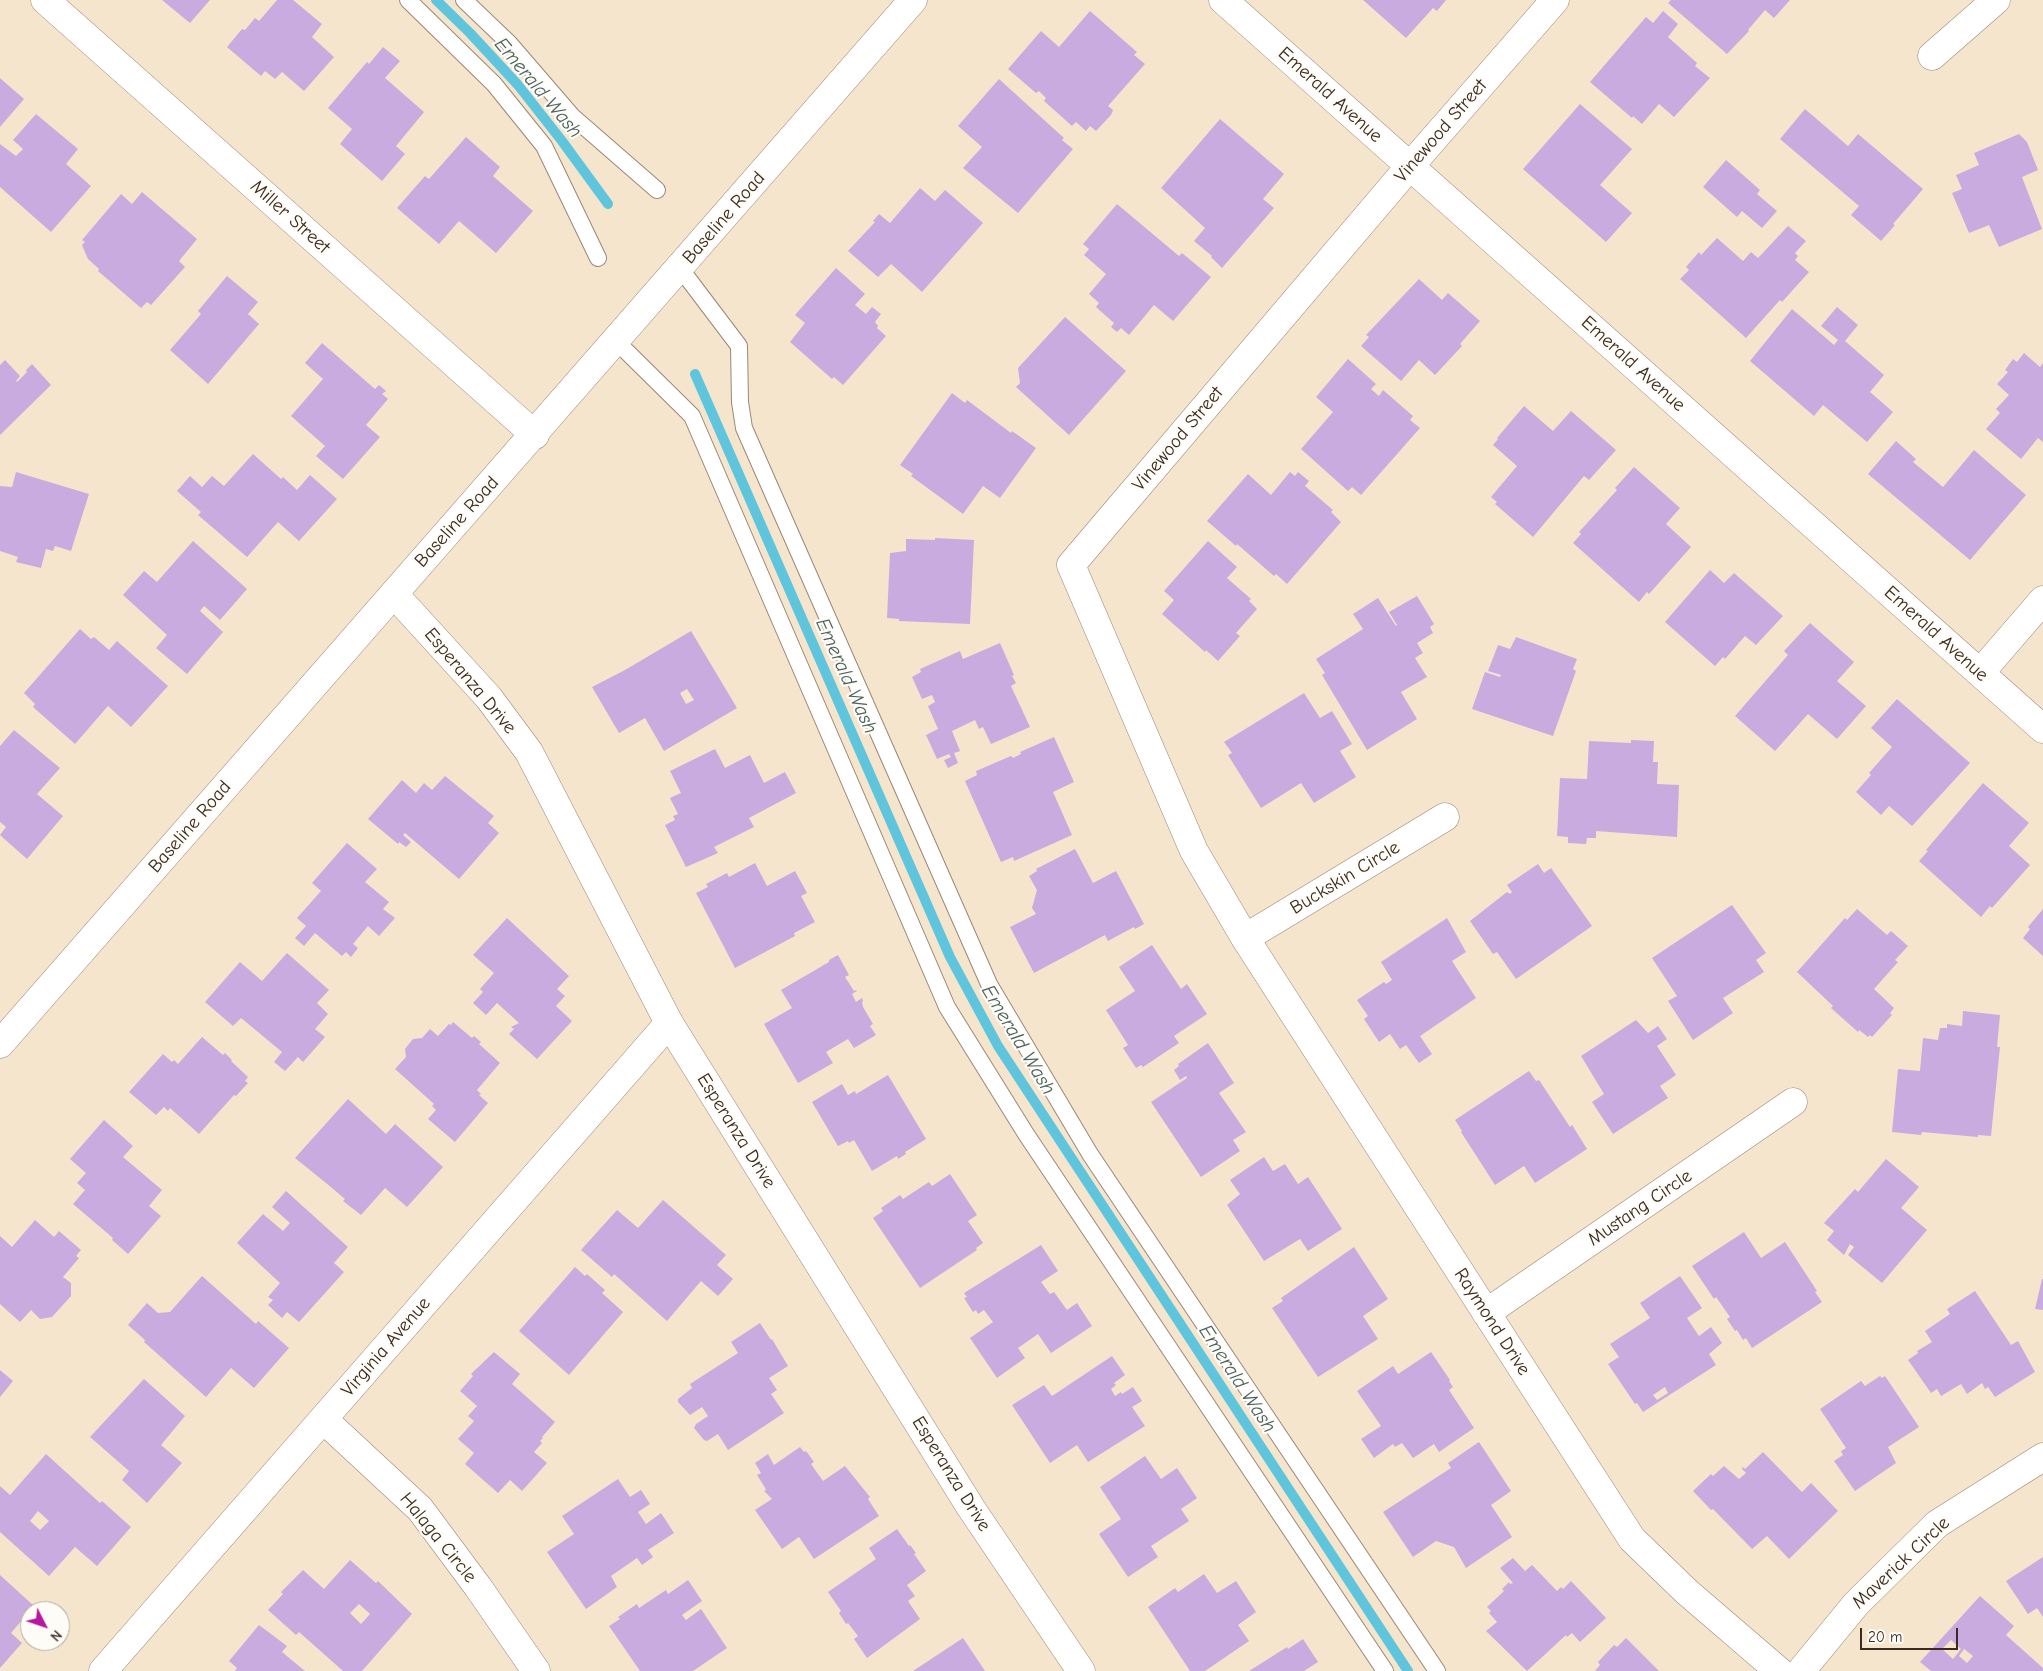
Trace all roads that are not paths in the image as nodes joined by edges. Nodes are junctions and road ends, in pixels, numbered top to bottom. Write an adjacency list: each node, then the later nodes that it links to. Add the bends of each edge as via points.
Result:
1 (45, 0): 14 (street, Miller Street)
2 (408, 0): 11 (lane, via 494,84 544,146)
3 (464, 0): 10 (lane, via 509,43 572,116)
4 (913, 0): 12 (street, Baseline Road)
5 (1223, 0): 9 (street, Emerald Avenue)
6 (1555, 0): 9 (street, Vinewood Street)
7 (1996, 0): 8 (street)
8 (1932, 56)
9 (1410, 166): 17 (street, Emerald Avenue); 20 (street, Vinewood Street, via 1071,565 1194,851)
10 (657, 190)
11 (598, 258)
12 (680, 268): 13 (street, Baseline Road); 31 (lane, via 739,346 744,428 989,984 1090,1154)
13 (616, 341): 14 (street, Baseline Road); 30 (lane, via 692,416 947,1007 1026,1134)
14 (535, 435): 15 (street, Baseline Road)
15 (394, 594): 21 (street, Esperanza Drive, via 489,698 529,752); 22 (street, Baseline Road)
16 (2043, 600): 17 (street)
17 (1980, 673): 18 (street, Emerald Avenue)
18 (2043, 729)
19 (1445, 818): 20 (street, Buckskin Circle)
20 (1245, 938): 24 (street, Raymond Drive)
21 (669, 1023): 25 (street, Virginia Avenue); 29 (street, Esperanza Drive, via 971,1508)
22 (0, 1044)
23 (1793, 1102): 24 (street, Mustang Circle)
24 (1486, 1313): 32 (street, Raymond Drive, via 1632,1538 1687,1592)
25 (323, 1419): 27 (street, Virginia Avenue); 28 (street, Halaga Circle, via 420,1509)
26 (2043, 1457): 33 (street, Maverick Circle, via 1937,1524 1856,1604)
27 (103, 1671)
28 (536, 1671)
29 (1081, 1671)
30 (1385, 1671)
31 (1437, 1671)
32 (1779, 1671)
33 (1801, 1671)

